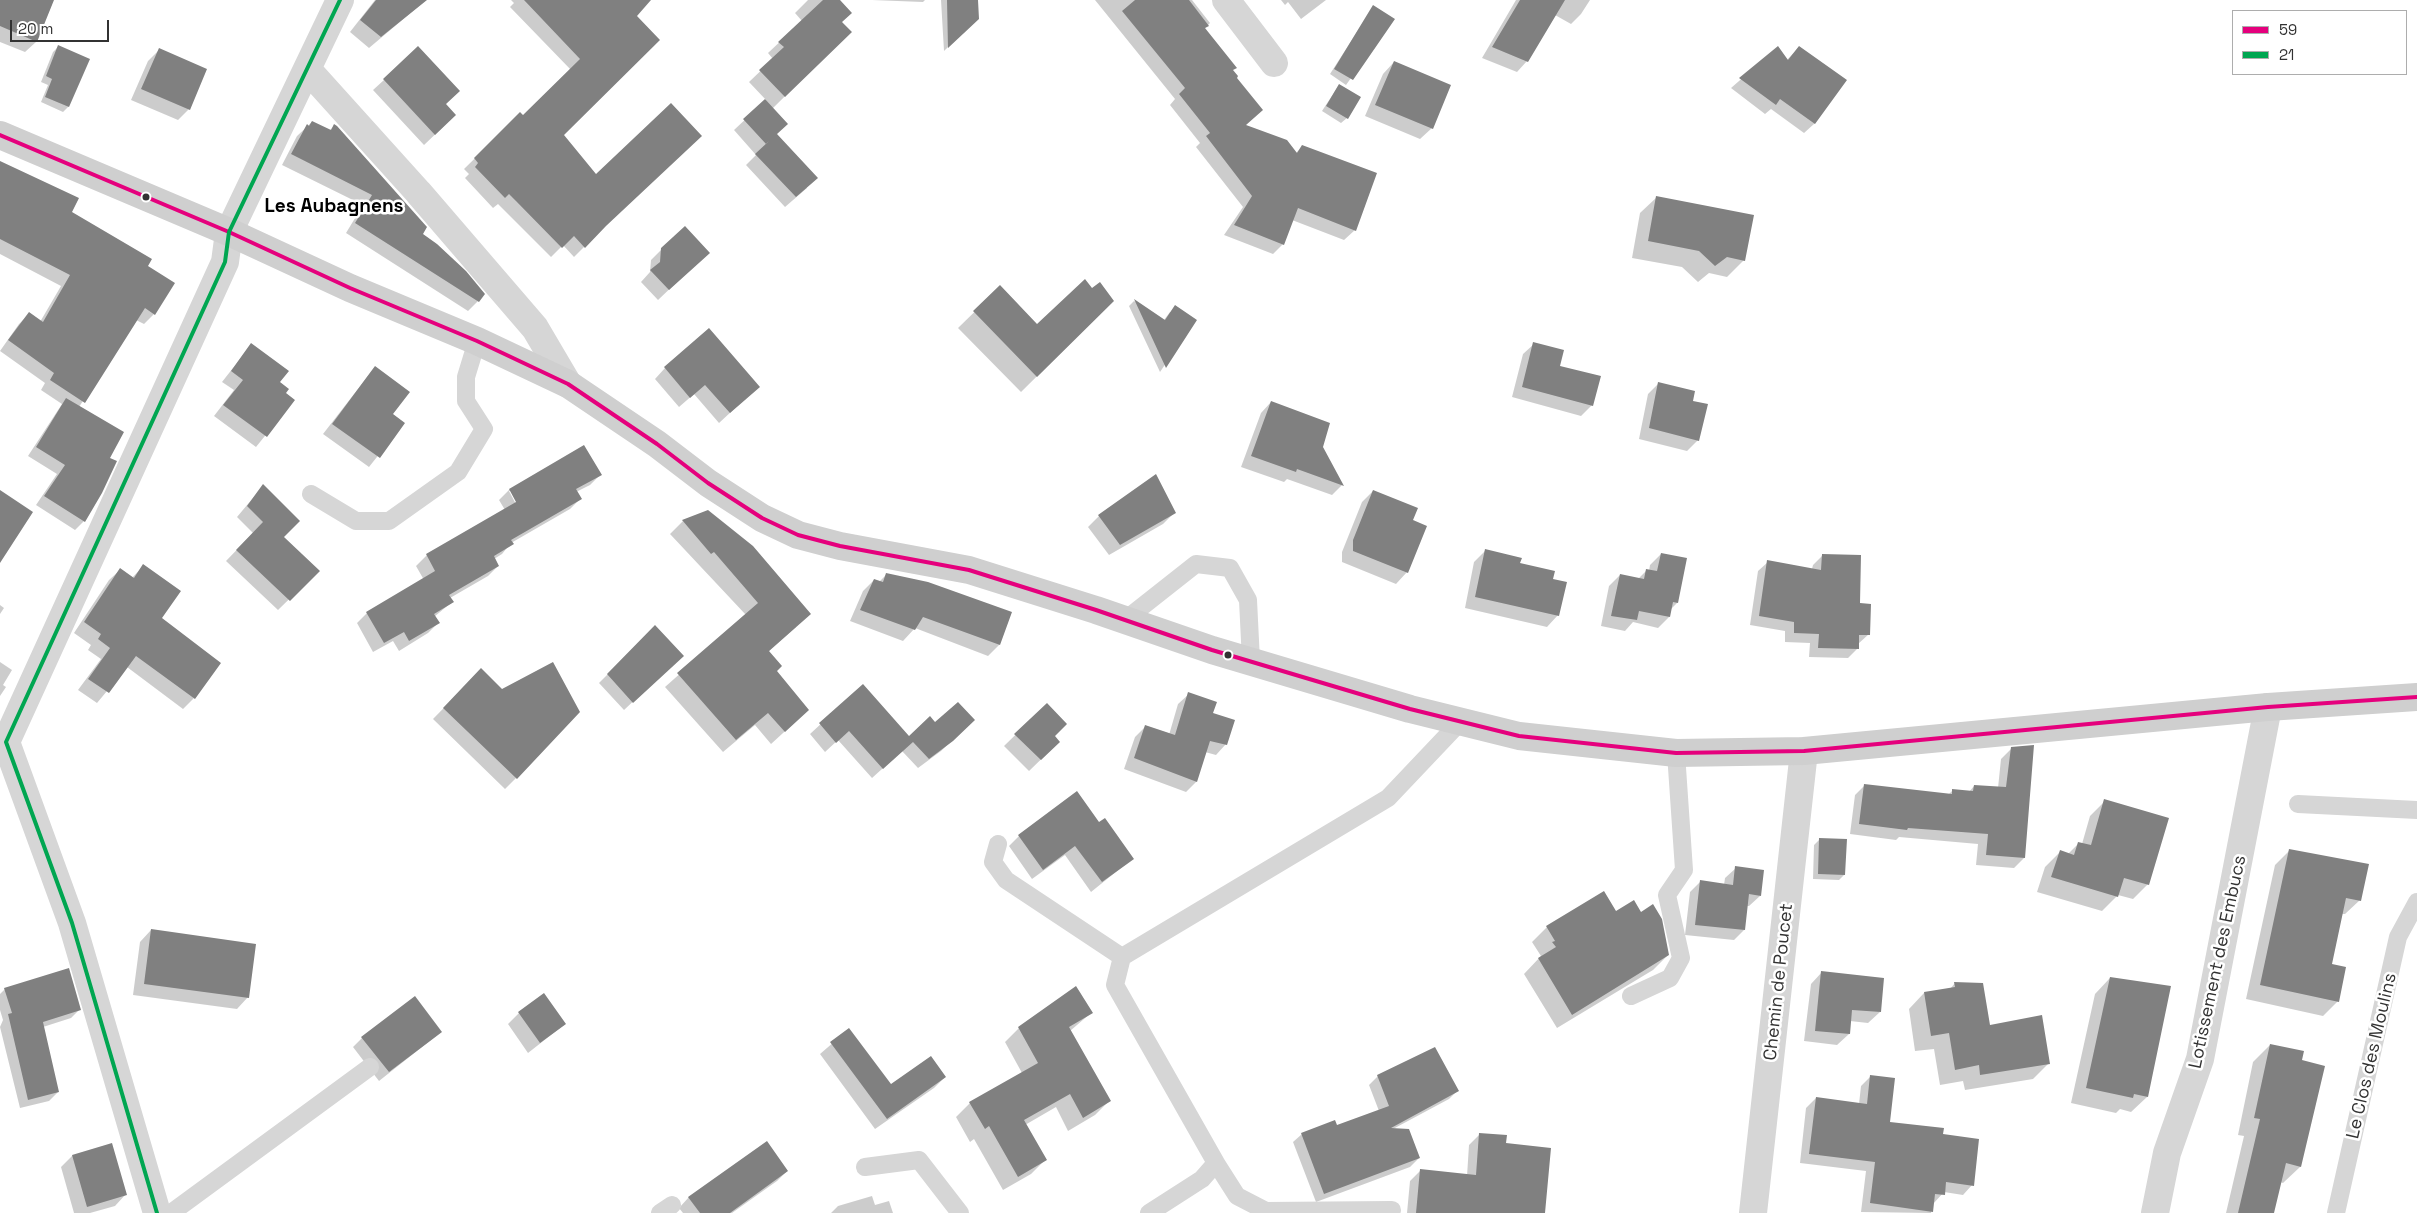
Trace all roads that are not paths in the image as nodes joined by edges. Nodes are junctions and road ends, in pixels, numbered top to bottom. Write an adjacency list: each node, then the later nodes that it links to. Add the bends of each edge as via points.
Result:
1 (340, 0): 4 (street)
2 (1226, 0): 3 (street)
3 (1274, 63)
4 (308, 70): 6 (street); 8 (street, via 535,328)
5 (0, 135): 6 (street)
6 (229, 232): 7 (street, via 350,288); 15 (street, via 225,262)
7 (477, 341): 8 (street); 9 (lane, via 466,377 466,401 484,429 458,472 389,521 356,521)
8 (568, 384): 10 (street, via 708,483 762,518 798,535 969,570)
9 (311, 494)
10 (1125, 620): 11 (street); 11 (lane, via 1196,564 1230,568 1248,600)
11 (1251, 661): 14 (street)
12 (2417, 697): 13 (street)
13 (2268, 707): 16 (street); 33 (street, Lotissement des Embucs, via 2200,1059 2167,1153)
14 (1461, 721): 17 (street, via 1520,736); 22 (lane, via 1388,798)
15 (3, 743): 28 (street, via 72,922)
16 (1804, 751): 17 (street); 32 (street, Chemin de Poucet)
17 (1676, 753): 23 (lane, via 1684,870 1667,895 1681,958 1670,978)
18 (2298, 804): 19 (lane)
19 (2417, 810)
20 (998, 844): 22 (lane, via 993,862 1006,880)
21 (2417, 902): 34 (lane, Le Clos des Moulins, via 2398,938)
22 (1122, 957): 25 (lane, via 1115,985)
23 (1631, 996)
24 (370, 1067): 29 (lane)
25 (1216, 1163): 27 (lane, via 1237,1196 1266,1211); 31 (lane, via 1202,1179)
26 (865, 1167): 30 (lane, via 919,1160)
27 (1392, 1210)
28 (157, 1213)
29 (171, 1213)
30 (960, 1213)
31 (1149, 1213)
32 (1753, 1213)
33 (2155, 1213)
34 (2336, 1213)

